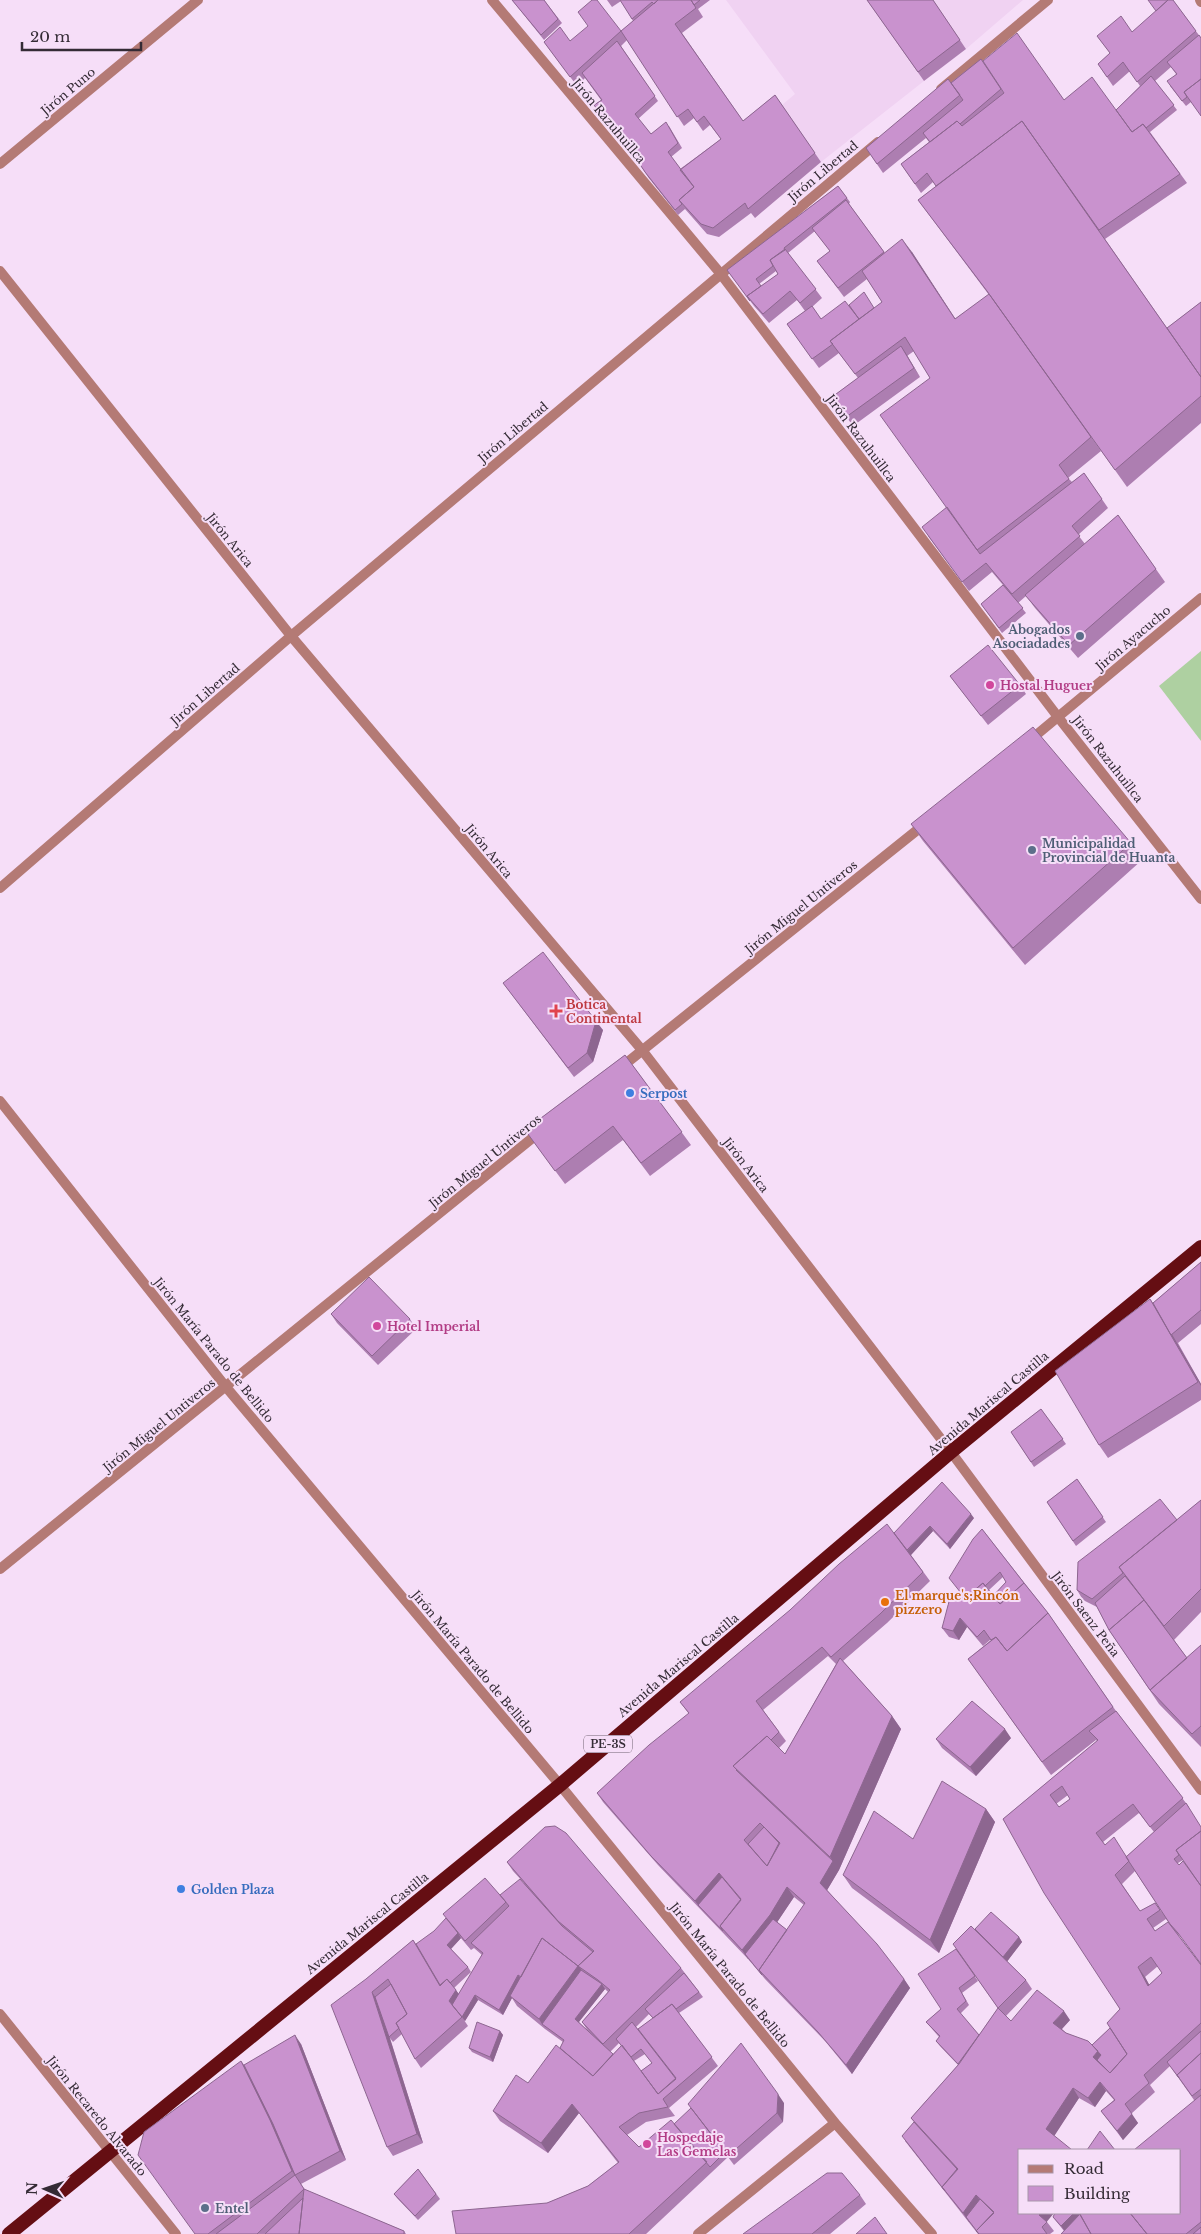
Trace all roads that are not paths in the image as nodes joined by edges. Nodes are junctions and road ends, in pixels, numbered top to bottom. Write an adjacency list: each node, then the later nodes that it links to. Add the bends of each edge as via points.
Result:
1 (198, 0): 6 (street, Jirón Puno)
2 (492, 0): 8 (street, Jirón Razuhuillca)
3 (1048, 0): 4 (street)
4 (933, 95)
5 (888, 134): 8 (street, Jirón Libertad)
6 (0, 164)
7 (0, 272): 10 (street, Jirón Arica)
8 (720, 273): 10 (street, Jirón Libertad); 11 (street, Jirón Razuhuillca)
9 (1201, 598): 11 (street, Jirón Ayacucho)
10 (291, 636): 14 (street, Jirón Libertad); 16 (street, Jirón Arica)
11 (1058, 717): 12 (street); 15 (street, Jirón Razuhuillca)
12 (1020, 748)
13 (935, 816): 16 (street, Jirón Miguel Untiveros)
14 (0, 888)
15 (1201, 899)
16 (642, 1050): 17 (street, Jirón Miguel Untiveros); 22 (street, Jirón Arica)
17 (611, 1075)
18 (0, 1101): 21 (street, Jirón María Parado de Bellido)
19 (549, 1125): 21 (street, Jirón Miguel Untiveros)
20 (1201, 1247): 22 (highway, Avenida Mariscal Castilla / PE-3S)
21 (226, 1387): 23 (street, Jirón Miguel Untiveros); 24 (street, Jirón María Parado de Bellido)
22 (951, 1452): 24 (highway, Avenida Mariscal Castilla / PE-3S); 25 (street, Jirón Saenz Peña)
23 (0, 1569)
24 (560, 1785): 27 (street, Jirón María Parado de Bellido); 28 (highway, Avenida Mariscal Castilla / PE-3S)
25 (1201, 1790)
26 (0, 2014): 28 (street, Jirón Recaredo Alvarado)
27 (835, 2123): 31 (street); 32 (street, Jirón María Parado de Bellido)
28 (108, 2151): 29 (highway, Avenida Mariscal Castilla / PE-3S); 30 (street, Jirón Recaredo Alvarado)
29 (9, 2234)
30 (176, 2234)
31 (698, 2234)
32 (932, 2234)

